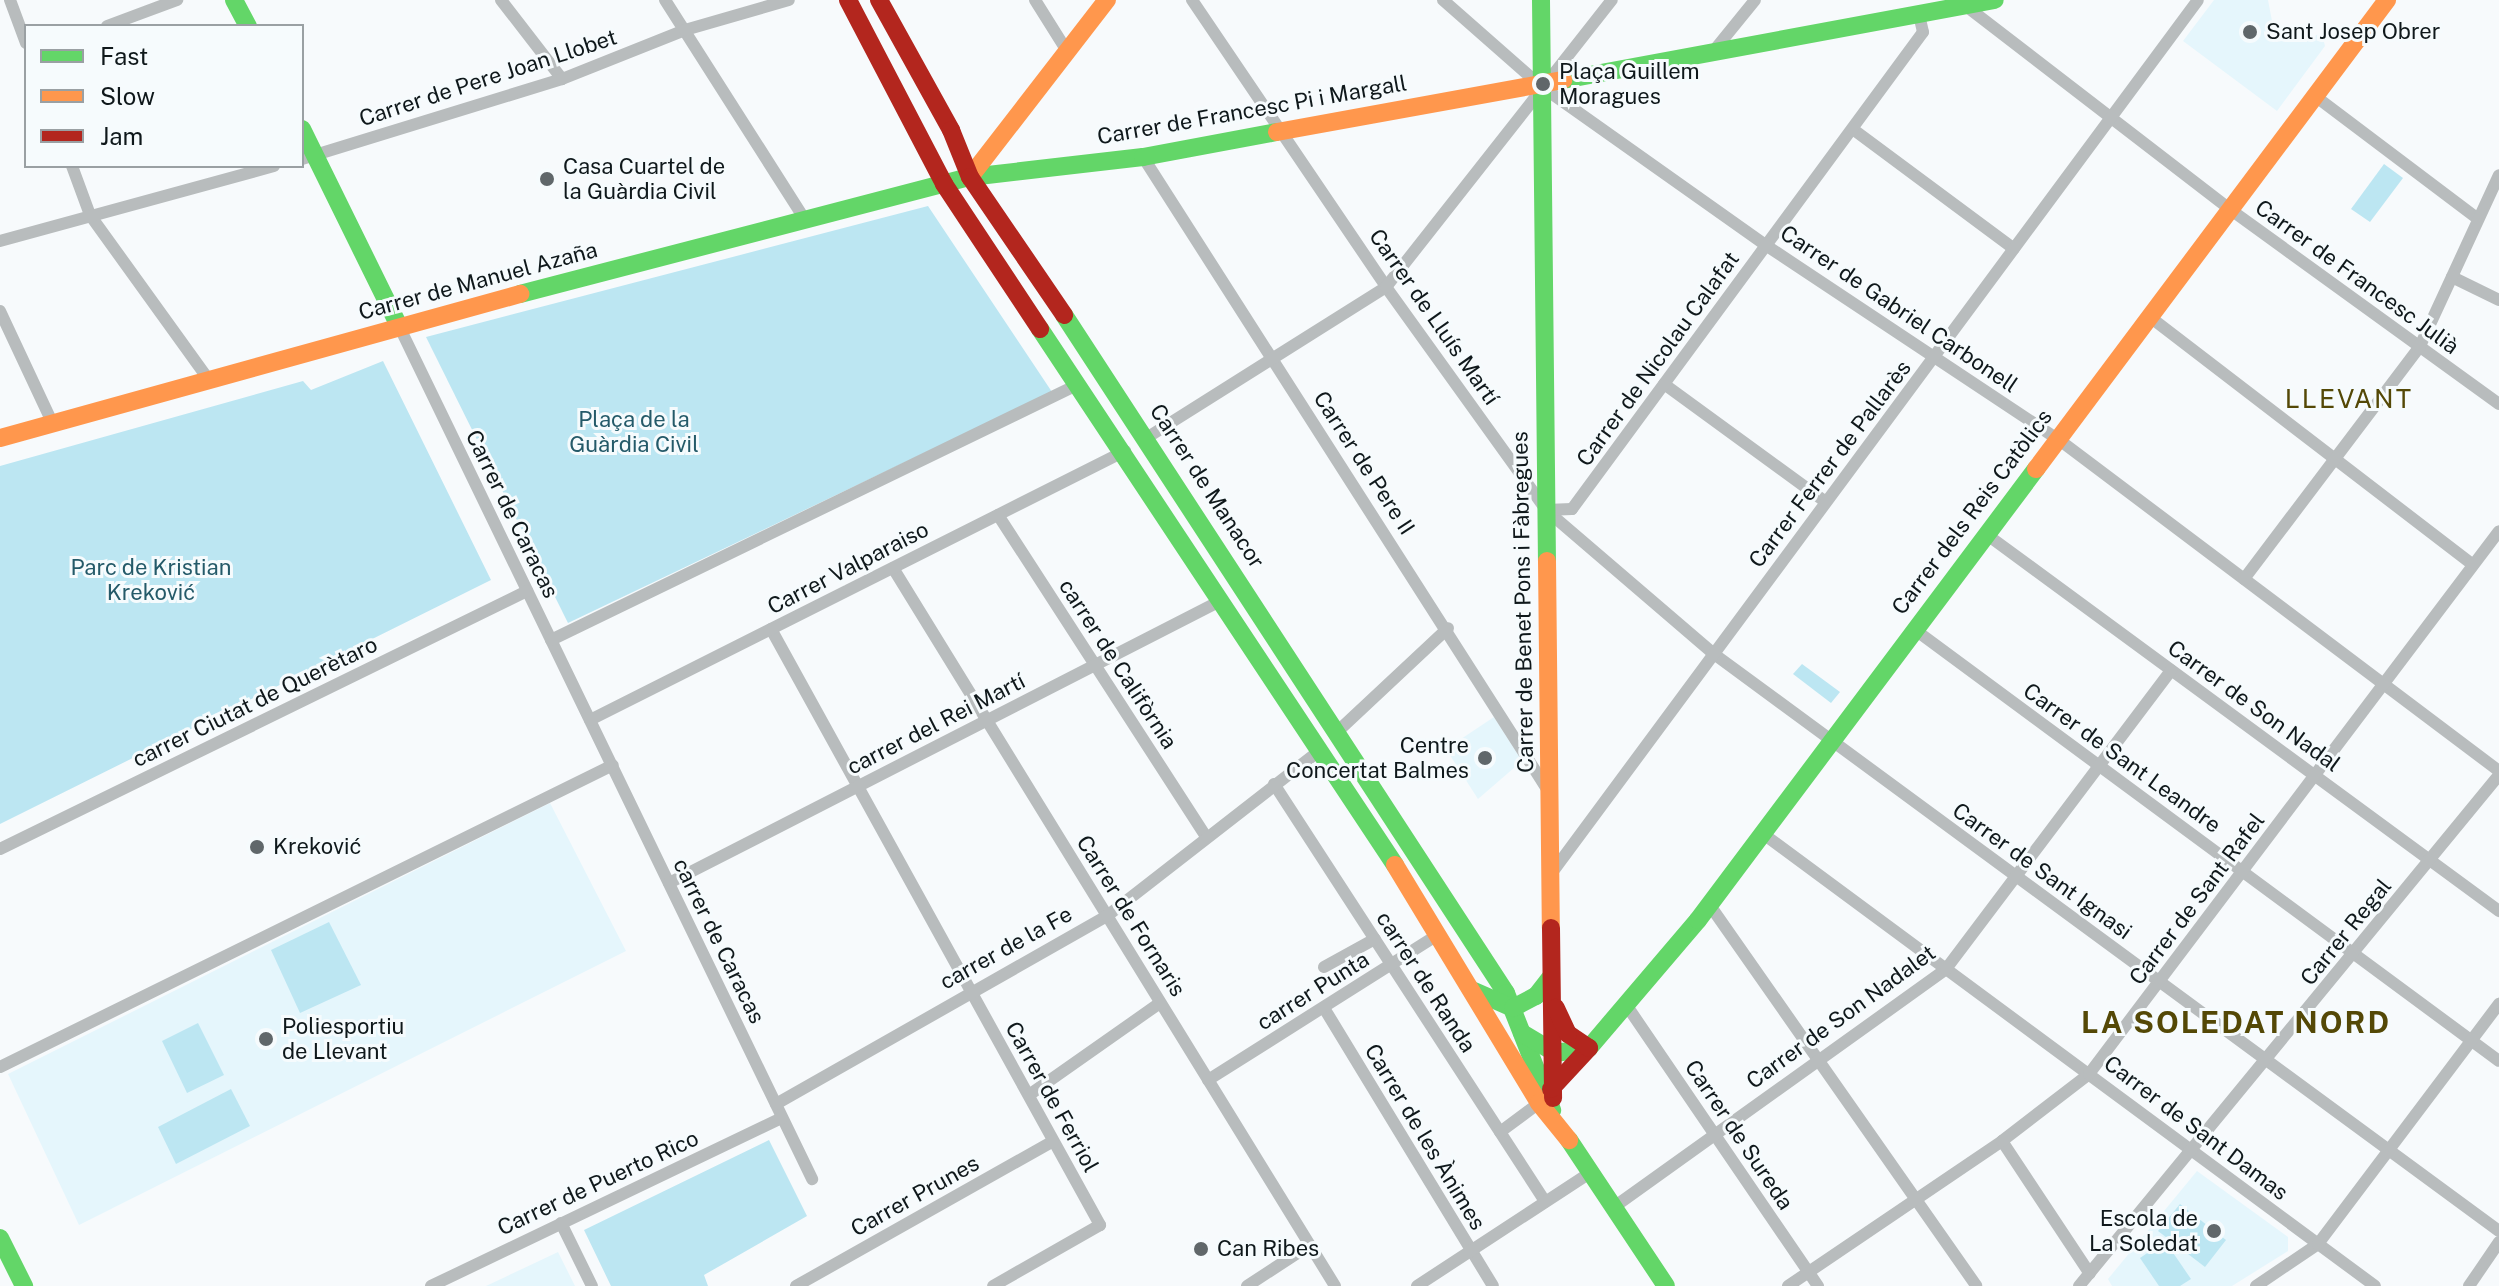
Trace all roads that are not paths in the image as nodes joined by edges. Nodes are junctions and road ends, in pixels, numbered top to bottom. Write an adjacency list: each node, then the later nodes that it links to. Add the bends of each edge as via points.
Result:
1 (10, 0): 24 (street)
2 (177, 0): 21 (street)
3 (234, 0): 22 (street)
4 (501, 0): 27 (street)
5 (665, 0): 23 (street)
6 (789, 0): 23 (street, Carrer de Pere Joan Llobet)
7 (848, 0): 40 (street, Carrer de Manacor)
8 (879, 0): 39 (street, Carrer de Manacor, via 951,130)
9 (1035, 0): 25 (street)
10 (1107, 0): 25 (street)
11 (1192, 0): 31 (street, Carrer de Lluís Martí)
12 (1443, 0): 28 (street, Carrer de Gabriel Carbonell)
13 (1541, 0): 28 (street, Carrer de Benet Pons i Fàbregues)
14 (1612, 0): 28 (street)
15 (1755, 0): 26 (street)
16 (1995, 0): 19 (street, Carrer de Francesc Pi i Margall)
17 (2198, 0): 30 (street, Carrer Ferrer de Pallarès)
18 (2387, 0): 29 (street, Carrer dels Reis Catòlics)
19 (1956, 3): 20 (street, Carrer de Francesc Pi i Margall); 30 (street, Carrer de Francesc Julià)
20 (1919, 15): 26 (street, Carrer de Francesc Pi i Margall); 32 (street, Carrer de Nicolau Calafat, via 1923,32)
21 (112, 24)
22 (247, 24)
23 (685, 30): 27 (street, Carrer de Pere Joan Llobet); 44 (street)
24 (24, 38)
25 (1067, 51): 39 (street)
26 (1712, 53): 28 (street, Carrer de Francesc Pi i Margall)
27 (562, 79): 34 (street, Carrer de Pere Joan Llobet)
28 (1541, 86): 31 (street, Carrer de Francesc Pi i Margall); 46 (street, Carrer de Gabriel Carbonell); 49 (street); 68 (street, Carrer de Benet Pons i Fàbregues)
29 (2315, 96): 41 (street, Carrer dels Reis Catòlics); 43 (street)
30 (2111, 118): 41 (street, Carrer de Francesc Julià); 47 (street, Carrer Ferrer de Pallarès)
31 (1282, 128): 35 (street, Carrer de Francesc Pi i Margall); 49 (street, Carrer de Lluís Martí)
32 (1854, 130): 46 (street, Carrer de Nicolau Calafat); 47 (street)
33 (304, 137): 34 (street)
34 (309, 157): 53 (street)
35 (1143, 157): 39 (street, Carrer de Francesc Pi i Margall); 56 (street, Carrer de Pere II)
36 (73, 168): 42 (street)
37 (266, 168): 42 (street)
38 (2499, 175): 43 (street)
39 (970, 177): 40 (street, Carrer de Manuel Azaña); 62 (street, Carrer de Manacor)
40 (944, 184): 44 (street, Carrer de Manuel Azaña); 58 (street, Carrer de Manacor)
41 (2231, 210): 52 (street, Carrer dels Reis Catòlics); 54 (street, Carrer de Francesc Julià)
42 (90, 215): 45 (street); 57 (street)
43 (2477, 218): 48 (street)
44 (805, 220): 53 (street, Carrer de Manuel Azaña)
45 (0, 241)
46 (1767, 246): 55 (street, Carrer de Gabriel Carbonell); 59 (street, Carrer de Nicolau Calafat)
47 (2014, 249): 55 (street, Carrer Ferrer de Pallarès)
48 (2452, 277): 50 (street); 54 (street)
49 (1386, 287): 56 (street); 68 (street, Carrer de Lluís Martí)
50 (2499, 300)
51 (0, 311): 61 (street)
52 (2150, 317): 64 (street, Carrer dels Reis Catòlics); 66 (street)
53 (399, 326): 57 (street, Carrer de Manuel Azaña); 76 (street, Carrer de Caracas)
54 (2420, 346): 60 (street, Carrer de Francesc Julià); 66 (street)
55 (1935, 356): 64 (street, Carrer de Gabriel Carbonell); 67 (street, Carrer Ferrer de Pallarès)
56 (1273, 359): 62 (street); 78 (street, Carrer de Pere II)
57 (209, 380): 61 (street, Carrer de Manuel Azaña)
58 (1079, 384): 65 (street, Carrer de Manacor); 81 (street)
59 (1664, 384): 67 (street); 68 (street, Carrer de Nicolau Calafat, via 1572,509)
60 (2499, 404)
61 (53, 424): 63 (street, Carrer de Manuel Azaña)
62 (1148, 437): 70 (street, Carrer de Manacor)
63 (0, 438)
64 (2058, 439): 72 (street, Carrer dels Reis Catòlics); 75 (street, Carrer de Gabriel Carbonell)
65 (1125, 451): 69 (street, Carrer Valparaiso); 70 (street, via 1152,473 1173,507); 77 (street, Carrer de Manacor)
66 (2333, 457): 73 (street); 75 (street)
67 (1826, 502): 82 (street, Carrer Ferrer de Pallarès)
68 (1546, 510): 82 (street, Carrer de Lluís Martí); 97 (street, Carrer de Benet Pons i Fàbregues)
69 (998, 515): 74 (street, Carrer Valparaiso); 83 (street, carrer de Califòrnia)
70 (1204, 524): 88 (street, Carrer de Manacor)
71 (2499, 531): 73 (street, Carrer de Sant Rafel)
72 (1986, 534): 80 (street, Carrer dels Reis Catòlics); 84 (street, Carrer de Son Nadal)
73 (2473, 565): 85 (street, Carrer de Sant Rafel)
74 (893, 568): 79 (street, Carrer Valparaiso); 87 (street, Carrer de Fornaris)
75 (2244, 579): 85 (street, Carrer de Gabriel Carbonell)
76 (527, 591): 81 (street, Carrer de Caracas); 100 (street, carrer Ciutat de Querètaro)
77 (1222, 600): 83 (street, carrer del Rei Martí); 90 (street, Carrer de Manacor)
78 (1448, 628): 88 (street); 97 (street, Carrer de Pere II)
79 (771, 629): 86 (street, Carrer Valparaiso); 96 (street, Carrer de Ferriol)
80 (1914, 629): 89 (street, Carrer dels Reis Catòlics); 92 (street, Carrer de Sant Leandre)
81 (551, 640): 86 (street, Carrer de Caracas)
82 (1714, 654): 89 (street, Carrer de Lluís Martí); 103 (street, Carrer Ferrer de Pallarès)
83 (1094, 665): 87 (street, carrer del Rei Martí); 99 (street, carrer de Califòrnia)
84 (2171, 670): 92 (street, Carrer de Son Nadalet); 94 (street, Carrer de Son Nadal)
85 (2384, 682): 93 (street, Carrer de Gabriel Carbonell); 94 (street, Carrer de Sant Rafel)
86 (590, 720): 91 (street, carrer de Caracas)
87 (986, 720): 96 (street, carrer del Rei Martí); 108 (street, Carrer de Fornaris)
88 (1337, 732): 120 (street, Carrer de Manacor)
89 (1832, 741): 98 (street, Carrer dels Reis Catòlics); 104 (street, Carrer de Sant Ignasi)
90 (1320, 750): 95 (street, carrer de la Fe); 109 (street, Carrer de Manacor)
91 (613, 765): 105 (street, carrer de Caracas); 132 (street)
92 (2098, 765): 102 (street, Carrer de Sant Leandre); 104 (street, Carrer de Son Nadalet)
93 (2499, 773): 101 (street, Carrer Regal)
94 (2315, 776): 101 (street, Carrer de Son Nadal); 102 (street, Carrer de Sant Rafel)
95 (1274, 784): 99 (street, carrer de la Fe); 110 (street, carrer de Randa)
96 (858, 786): 105 (street, carrer del Rei Martí); 117 (street, Carrer de Ferriol)
97 (1549, 792): 103 (street, Carrer de Benet Pons i Fàbregues)
98 (1762, 833): 106 (street, Carrer dels Reis Catòlics); 114 (street, Carrer de Sant Damas)
99 (1205, 835): 108 (street, carrer de la Fe)
100 (0, 849)
101 (2430, 860): 107 (street, Carrer de Son Nadal); 111 (street, Carrer Regal)
102 (2244, 872): 111 (street, Carrer de Sant Leandre); 116 (street, Carrer de Sant Rafel)
103 (1551, 874): 115 (street, Carrer de Benet Pons i Fàbregues)
104 (2016, 877): 114 (street, Carrer de Son Nadalet); 116 (street, Carrer de Sant Ignasi)
105 (669, 883): 137 (street, carrer de Caracas)
106 (1709, 904): 123 (street, Carrer dels Reis Catòlics); 129 (street)
107 (2499, 911)
108 (1107, 916): 117 (street, carrer de la Fe); 121 (street, Carrer de Fornaris)
109 (1439, 934): 112 (street, carrer Punta); 118 (street, Carrer de Manacor)
110 (1375, 939): 112 (street, carrer de Randa); 113 (street)
111 (2355, 953): 126 (street, Carrer de Sant Leandre); 131 (street, Carrer Regal)
112 (1391, 965): 124 (street, carrer Punta); 139 (street, carrer de Randa)
113 (1324, 967)
114 (1946, 969): 129 (street, Carrer de Son Nadalet); 133 (street, Carrer de Sant Damas)
115 (1551, 977): 119 (street, Carrer de Benet Pons i Fàbregues); 120 (street, via 1536,996)
116 (2159, 981): 131 (street, Carrer de Sant Ignasi); 133 (street, Carrer de Sant Rafel)
117 (970, 989): 136 (street, Carrer de Ferriol); 137 (street, carrer de la Fe)
118 (1473, 990): 120 (street); 135 (street, Carrer de Manacor)
119 (1551, 998): 127 (street, via 1568,1034); 128 (street, Carrer de Benet Pons i Fàbregues)
120 (1504, 1001): 125 (street, Carrer de Manacor)
121 (1160, 1003): 134 (street, Carrer de Fornaris); 136 (street)
122 (2499, 1004): 126 (street)
123 (1627, 1006): 127 (street, Carrer dels Reis Catòlics); 140 (street, Carrer de Sureda)
124 (1324, 1008): 134 (street, carrer Punta); 156 (street, Carrer de les Ànimes)
125 (1522, 1033): 128 (street); 135 (street, Carrer de Manacor)
126 (2472, 1040): 130 (street, Carrer de Sant Leandre); 143 (street)
127 (1589, 1048): 128 (street); 135 (street, Carrer dels Reis Catòlics)
128 (1555, 1053): 135 (street, Carrer de Benet Pons i Fàbregues)
129 (1818, 1060): 140 (street, Carrer de Son Nadalet); 147 (street)
130 (2499, 1061)
131 (2267, 1062): 143 (street, Carrer de Sant Ignasi); 144 (street, Carrer Regal)
132 (0, 1067)
133 (2089, 1074): 142 (street, Carrer de Sant Rafel); 144 (street, Carrer de Sant Damas)
134 (1208, 1080): 155 (street, Carrer de Fornaris)
135 (1546, 1094): 139 (street); 145 (street, Carrer de Manacor, via 1554,1117)
136 (1029, 1095): 141 (street, Carrer de Ferriol)
137 (776, 1104): 138 (street, carrer de Caracas)
138 (782, 1118): 146 (street, carrer de Caracas); 150 (street, Carrer de Puerto Rico)
139 (1500, 1132): 148 (street, carrer de Randa)
140 (1714, 1134): 149 (street, Carrer de Son Nadalet); 157 (street, Carrer de Sureda)
141 (1053, 1141): 162 (street, Carrer Prunes); 163 (street, Carrer de Ferriol, via 1100,1225)
142 (2002, 1141): 147 (street, Carrer de Sant Rafel); 158 (street)
143 (2389, 1150): 151 (street, Carrer de Sant Ignasi); 154 (street)
144 (2194, 1152): 154 (street, Carrer de Sant Damas); 158 (street, Carrer Regal)
145 (1591, 1172): 148 (street); 149 (street, Carrer de Manacor)
146 (812, 1179)
147 (1916, 1200): 157 (street, Carrer de Sant Rafel); 171 (street)
148 (1545, 1202): 156 (street)
149 (1614, 1207): 168 (street, Carrer de Manacor)
150 (561, 1223): 160 (street, Carrer de Puerto Rico); 161 (street)
151 (2499, 1231)
152 (0, 1238): 159 (street)
153 (2499, 1242): 175 (street)
154 (2318, 1244): 173 (street); 174 (street, Carrer de Sant Damas)
155 (1310, 1245): 164 (street); 165 (street, Carrer de Fornaris)
156 (1471, 1251): 166 (street); 167 (street, Carrer de les Ànimes)
157 (1808, 1272): 169 (street, Carrer de Sant Rafel); 170 (street, Carrer de Sureda)
158 (2090, 1274): 172 (street)
159 (24, 1286)
160 (431, 1286)
161 (592, 1286)
162 (796, 1286)
163 (993, 1286)
164 (1247, 1286)
165 (1335, 1286)
166 (1417, 1286)
167 (1493, 1286)
168 (1666, 1286)
169 (1788, 1286)
170 (1818, 1286)
171 (1976, 1286)
172 (2079, 1286)
173 (2256, 1286)
174 (2375, 1286)
175 (2469, 1286)

